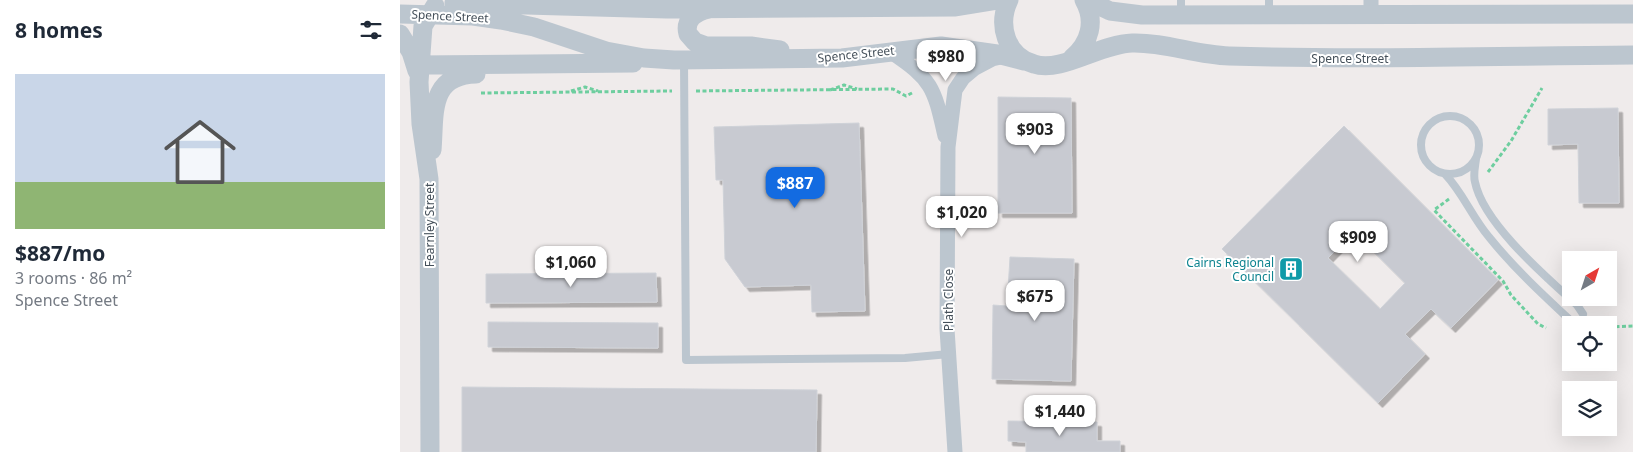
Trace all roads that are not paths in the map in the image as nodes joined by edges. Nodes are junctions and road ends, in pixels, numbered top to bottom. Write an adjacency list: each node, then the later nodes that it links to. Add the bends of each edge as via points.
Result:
1 (997, 0): 5 (street, Spence Street)
2 (1009, 0): 21 (street, via 1004,14 1005,35 1016,54)
3 (1086, 0): 11 (street, via 1103,9); 19 (street, via 1090,30 1086,43)
4 (400, 2): 9 (street, Spence Street)
5 (954, 4): 10 (street, Spence Street)
6 (1268, 7): 7 (street); 11 (street)
7 (1371, 7): 8 (street)
8 (1524, 7): 13 (street)
9 (433, 8): 10 (street, Spence Street); 12 (street, Spence Street); 20 (street, Spence Street, via 534,27 620,54); 23 (street, Fearnley Street, via 424,26)
10 (711, 8): 18 (street, via 694,14 687,26 688,34 701,45 760,46)
11 (1181, 8)
12 (400, 14)
13 (1633, 14)
14 (400, 34): 23 (street)
15 (891, 52): 17 (street, Spence Street, via 941,46); 18 (street, Spence Street); 24 (street, Plath Close, via 922,74 931,86)
16 (1633, 55): 19 (street, Spence Street, via 1228,56 1132,43 1108,46)
17 (1007, 56): 21 (street, Spence Street); 24 (street, Plath Close, via 979,65 957,86)
18 (830, 59): 20 (street, Spence Street)
19 (1071, 59): 21 (street, Spence Street, via 1050,66)
20 (679, 60): 22 (street, Spence Street); 30 (lane, via 686,360 905,358)
21 (1035, 65)
22 (547, 66): 23 (street, Spence Street); 27 (street, via 515,73 461,75 446,82 436,101)
23 (419, 71): 27 (street, Fearnley Street, via 420,124)
24 (948, 148): 30 (street, Plath Close)
25 (1476, 159): 26 (lane, via 1463,172); 26 (lane, via 1479,142 1471,125 1453,116 1434,121 1426,128 1421,148 1429,166); 28 (lane, via 1474,180 1480,200 1489,214)
26 (1445, 174): 29 (lane, via 1458,187 1476,221 1506,258)
27 (429, 179): 31 (street, Fearnley Street)
28 (1583, 314)
29 (1566, 316)
30 (949, 354): 32 (street, Plath Close)
31 (430, 452)
32 (955, 452)

